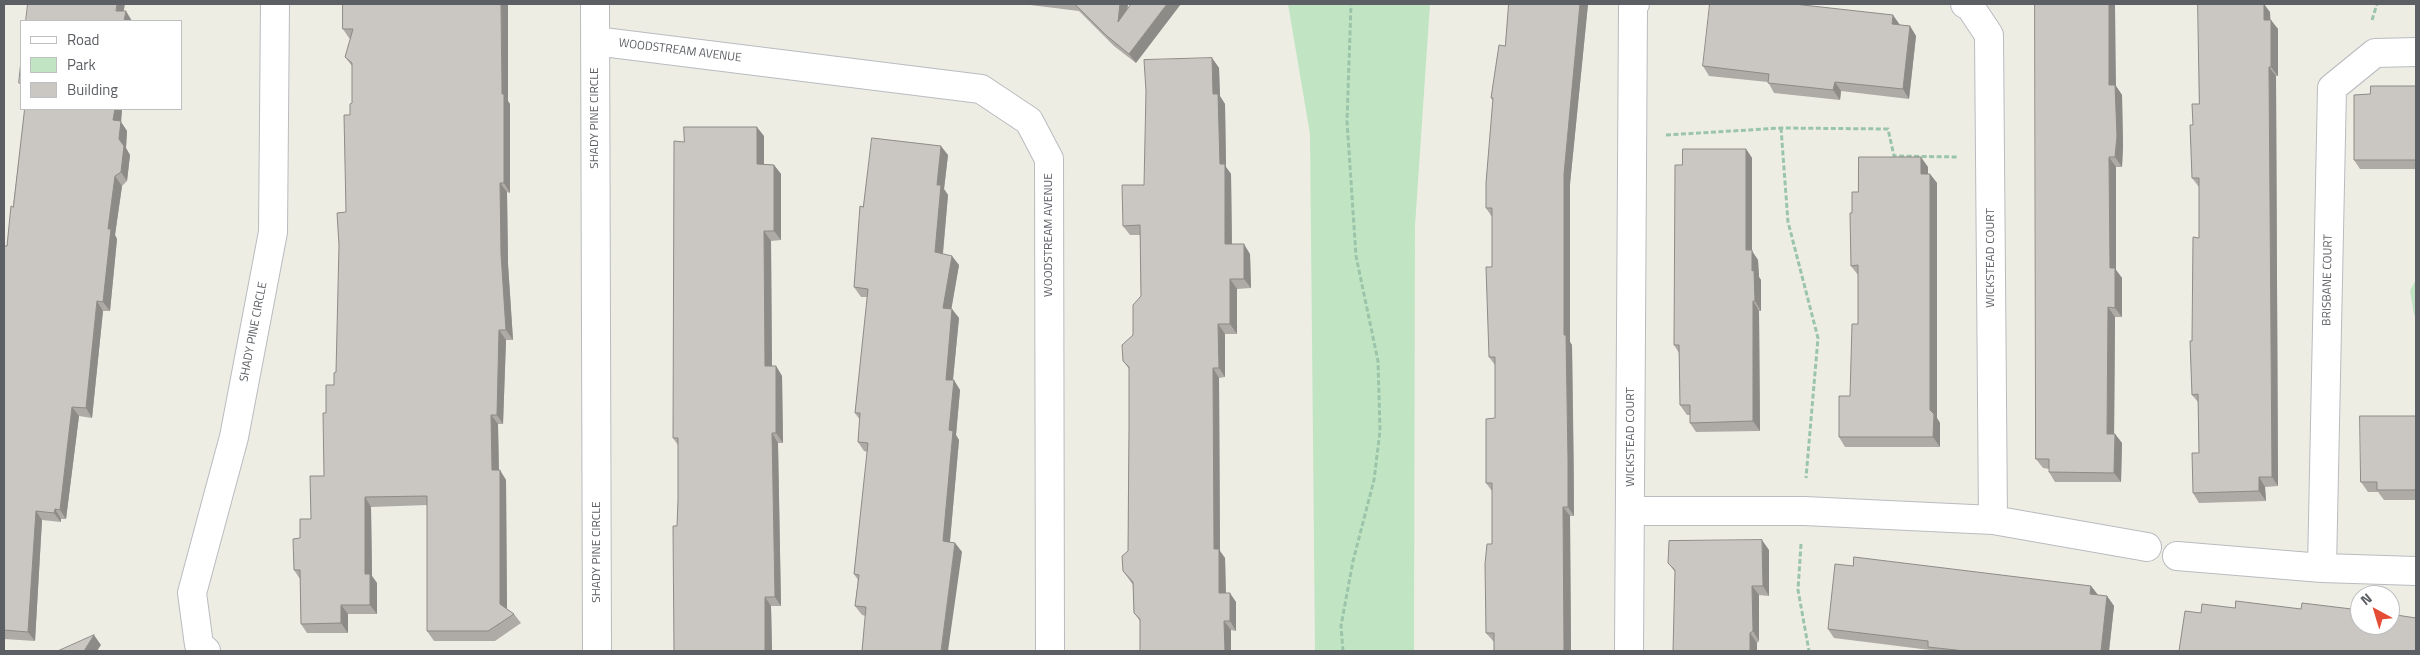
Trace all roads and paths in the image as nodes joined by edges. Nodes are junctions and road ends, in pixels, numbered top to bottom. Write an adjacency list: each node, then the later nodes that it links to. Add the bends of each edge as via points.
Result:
1 (275, 4): 18 (street, SHADY PINE CIRCLE, via 274,232 234,437 192,592 199,645)
2 (595, 4): 6 (street, SHADY PINE CIRCLE)
3 (1351, 4): 21 (path, via 1347,121 1356,256 1378,361 1380,431 1374,480 1353,561 1341,626)
4 (1635, 4): 9 (street, WICKSTEAD COURT)
5 (1965, 4): 10 (street, WICKSTEAD COURT, via 1989,35)
6 (595, 41): 19 (street, SHADY PINE CIRCLE); 20 (street, WOODSTREAM AVENUE, via 981,89 1029,121 1049,158)
7 (2416, 52): 16 (street, BRISBANE COURT, via 2375,53 2332,88)
8 (1781, 128): 9 (path); 10 (path, via 1888,130 1894,156); 12 (path, via 1788,222 1818,338)
9 (1632, 137): 11 (street, WICKSTEAD COURT)
10 (1990, 157): 13 (street, WICKSTEAD COURT)
11 (1631, 511): 12 (street); 22 (street, WICKSTEAD COURT)
12 (1804, 511): 13 (street); 23 (path, via 1798,590)
13 (1992, 520): 14 (street)
14 (2147, 547)
15 (2177, 556): 16 (street)
16 (2322, 568): 17 (street)
17 (2416, 571)
18 (206, 651)
19 (597, 651)
20 (1050, 651)
21 (1343, 651)
22 (1629, 651)
23 (1808, 651)

